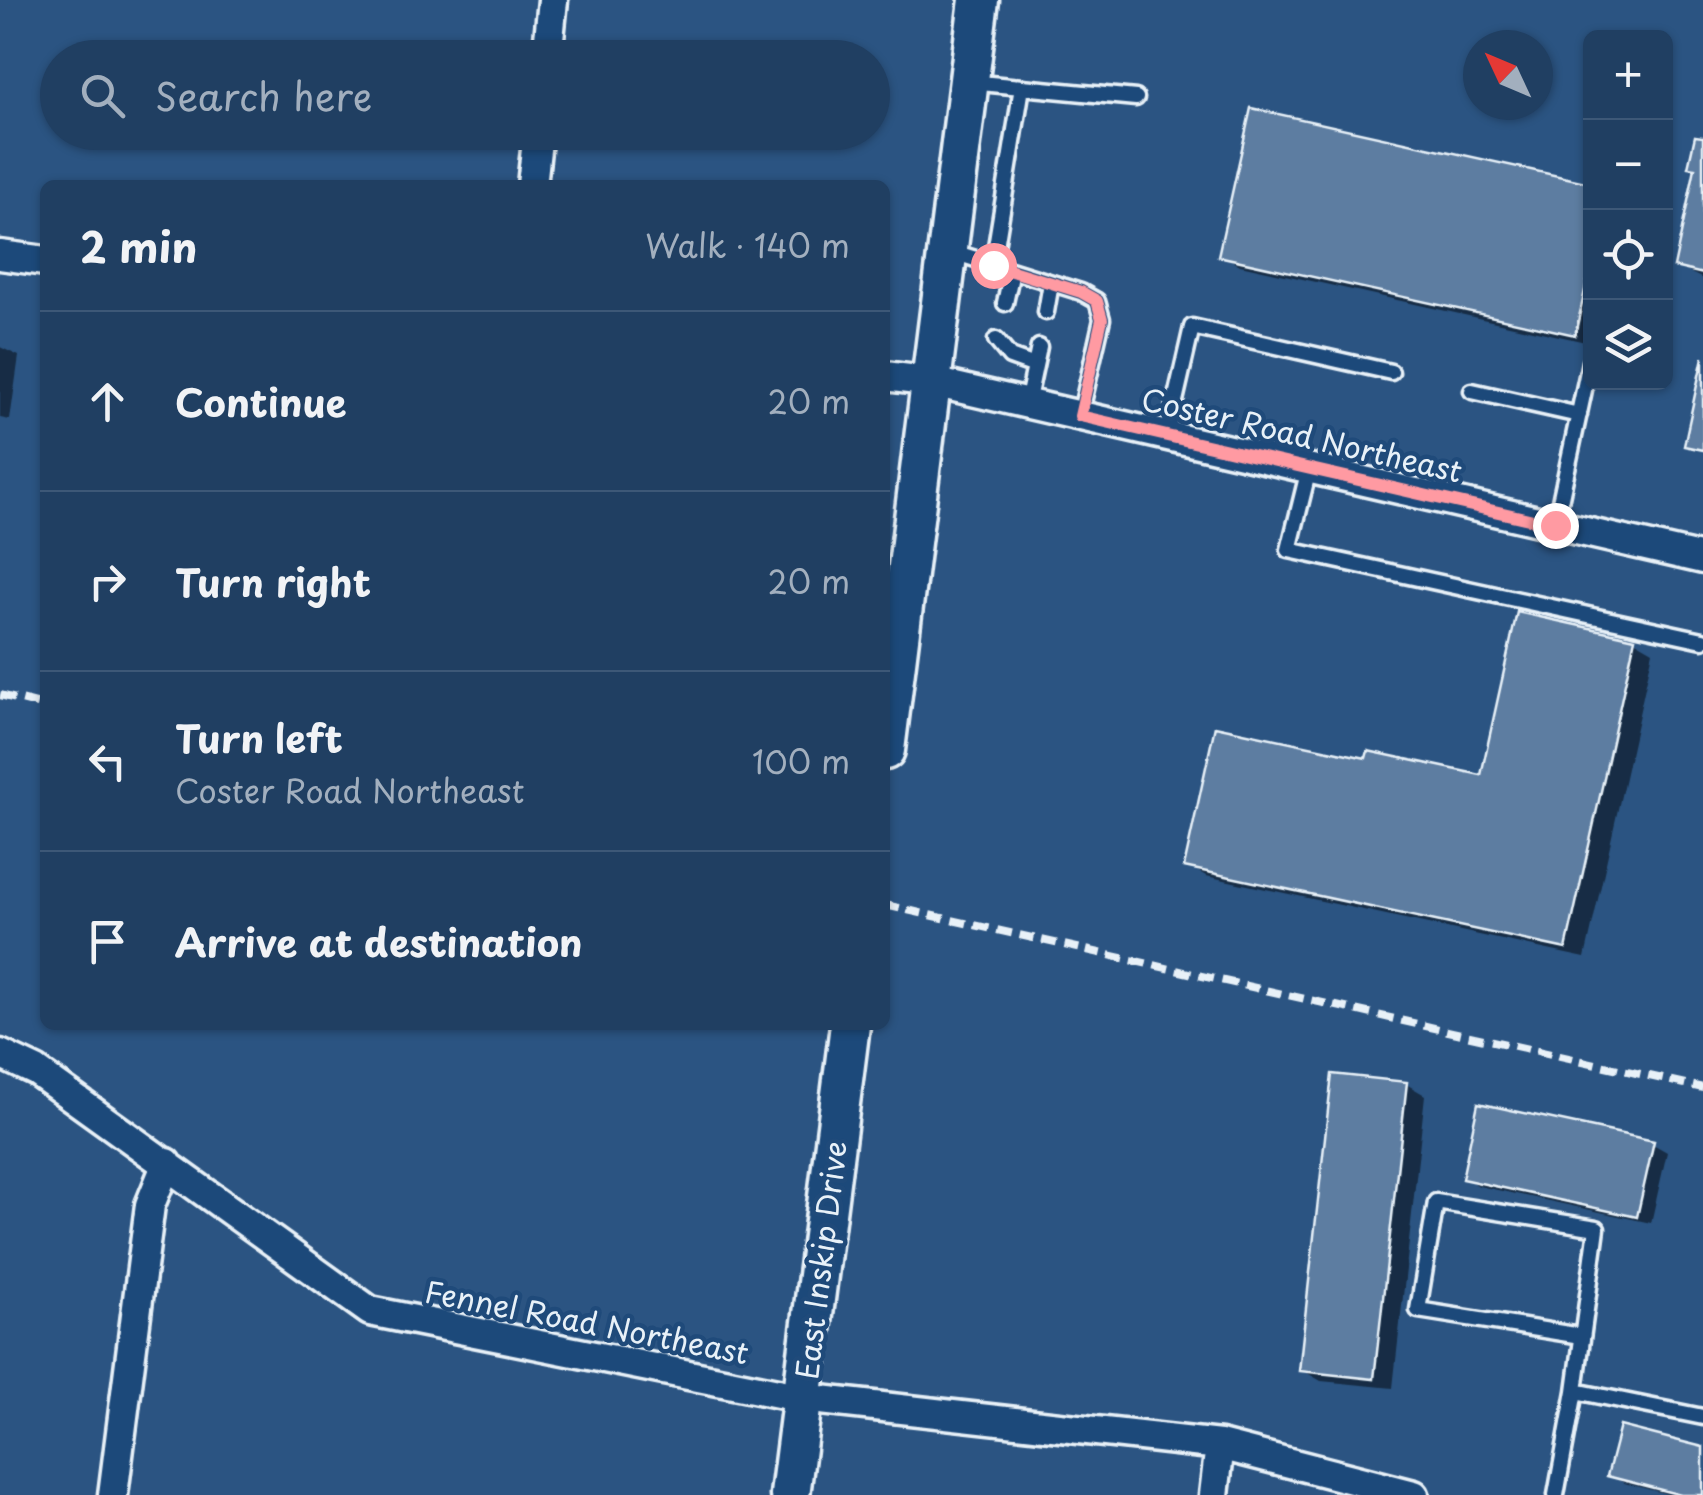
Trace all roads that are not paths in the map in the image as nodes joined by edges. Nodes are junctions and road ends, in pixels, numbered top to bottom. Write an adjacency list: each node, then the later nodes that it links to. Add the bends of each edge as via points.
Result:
1 (553, 0): 3 (street)
2 (979, 0): 4 (street)
3 (549, 40)
4 (969, 82): 5 (lane); 9 (street)
5 (1022, 87): 6 (lane); 12 (lane)
6 (1136, 98)
7 (536, 150): 8 (street)
8 (533, 180)
9 (948, 251): 12 (lane); 22 (street)
10 (0, 255): 11 (street)
11 (40, 260)
12 (993, 265): 13 (lane)
13 (1012, 270): 14 (lane); 15 (lane)
14 (1052, 283): 16 (lane); 27 (lane, via 1097,301 1102,319)
15 (1005, 303)
16 (1046, 312)
17 (996, 340): 19 (lane, via 1010,357)
18 (1039, 346): 19 (lane)
19 (1035, 366): 25 (lane)
20 (1390, 372): 28 (lane, via 1192,327)
21 (890, 377): 22 (street, Coster Road Northeast)
22 (933, 382): 25 (street, Coster Road Northeast); 33 (street)
23 (1584, 390): 26 (lane)
24 (1472, 391): 26 (lane)
25 (1027, 404): 27 (street, Coster Road Northeast)
26 (1579, 415): 30 (lane)
27 (1080, 416): 28 (street, Coster Road Northeast)
28 (1166, 436): 29 (street, Coster Road Northeast)
29 (1310, 468): 30 (street, Coster Road Northeast); 32 (lane, via 1290,550)
30 (1555, 525): 31 (street, Coster Road Northeast)
31 (1703, 559)
32 (1703, 640)
33 (890, 712)
34 (849, 1030): 39 (street, East Inskip Drive)
35 (0, 1054): 36 (street, Fennel Road Northeast, via 36,1071)
36 (167, 1162): 39 (street, Fennel Road Northeast, via 370,1311); 42 (street, via 150,1205)
37 (1581, 1336): 37 (lane, via 1597,1228 1436,1202 1418,1310); 38 (lane)
38 (1575, 1391): 40 (lane); 46 (lane)
39 (803, 1398): 41 (street, Fennel Road Northeast); 43 (street, East Inskip Drive)
40 (1703, 1417)
41 (1220, 1446): 44 (street); 45 (street, Fennel Road Northeast)
42 (113, 1495)
43 (790, 1495)
44 (1214, 1495)
45 (1414, 1495)
46 (1556, 1495)

